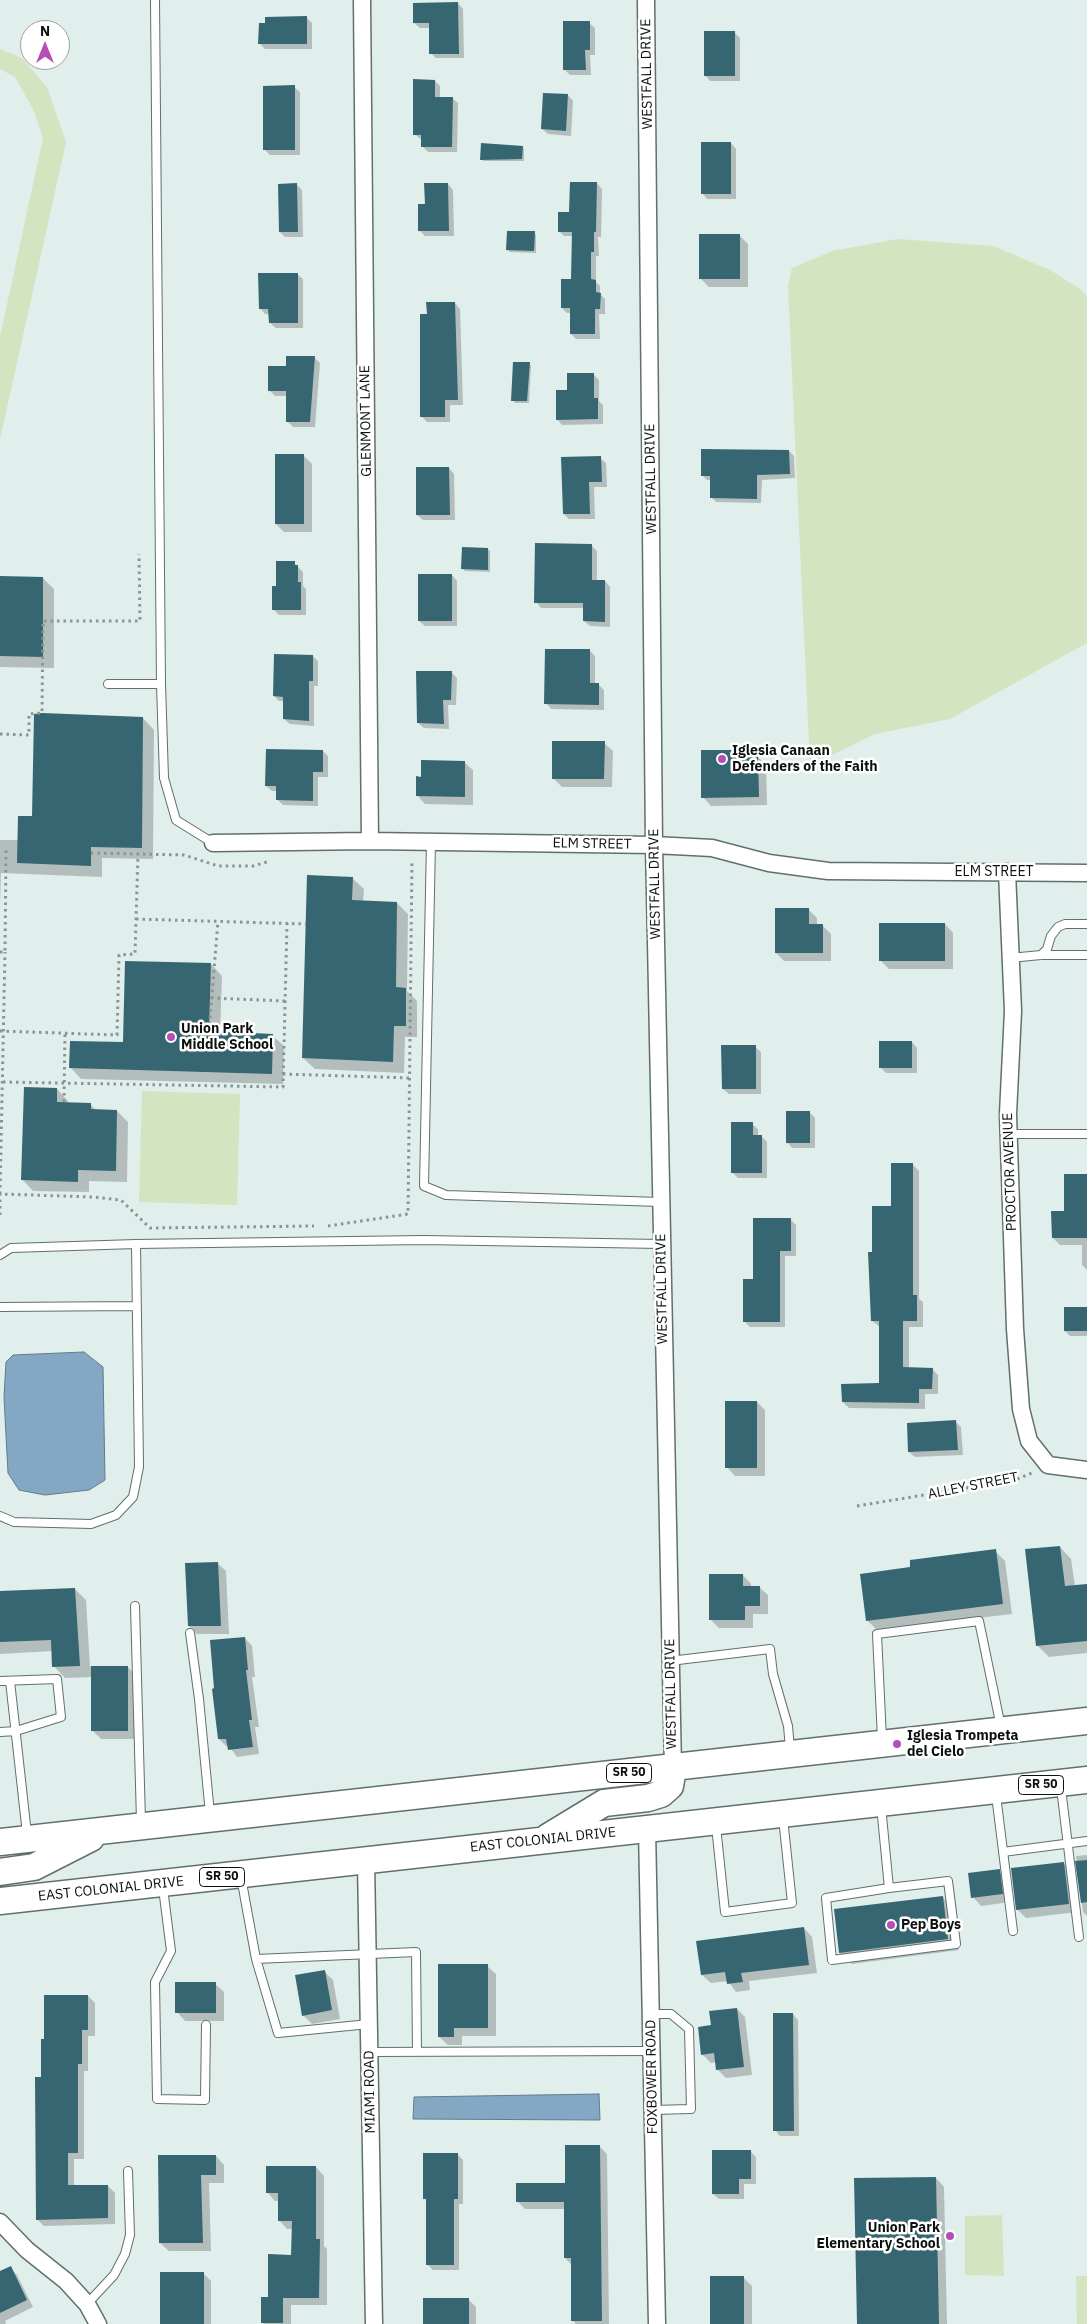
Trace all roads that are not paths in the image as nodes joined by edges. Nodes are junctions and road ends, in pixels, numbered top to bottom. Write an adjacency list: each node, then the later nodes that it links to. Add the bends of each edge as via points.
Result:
1 (155, 0): 5 (lane)
2 (362, 0): 6 (street, GLENMONT LANE)
3 (646, 0): 9 (street, WESTFALL DRIVE)
4 (108, 684): 5 (lane)
5 (161, 684): 8 (lane, via 164,778 176,820)
6 (370, 841): 7 (street, ELM STREET); 8 (street, ELM STREET)
7 (431, 842): 9 (street, ELM STREET); 18 (lane, via 424,1186 446,1195)
8 (213, 843)
9 (654, 845): 10 (street, ELM STREET, via 712,848 769,864 828,871); 18 (street, WESTFALL DRIVE)
10 (1007, 872): 11 (street, ELM STREET); 15 (street, PROCTOR AVENUE)
11 (1087, 873)
12 (1087, 924): 13 (lane, via 1058,927)
13 (1041, 955): 14 (lane); 15 (lane)
14 (1087, 955)
15 (1010, 958): 16 (street, PROCTOR AVENUE, via 1013,1011)
16 (1008, 1134): 17 (lane); 24 (street, PROCTOR AVENUE, via 1021,1409 1029,1441 1048,1465)
17 (1087, 1134)
18 (660, 1202): 20 (street, WESTFALL DRIVE)
19 (136, 1244): 20 (lane, via 423,1240); 21 (lane, via 12,1248); 22 (lane)
20 (661, 1244): 28 (street, WESTFALL DRIVE)
21 (0, 1255)
22 (136, 1306): 23 (lane); 25 (lane, via 139,1467 133,1497 116,1515 91,1524 14,1522)
23 (0, 1307)
24 (1087, 1470)
25 (0, 1516)
26 (135, 1606): 45 (lane)
27 (190, 1633): 43 (lane)
28 (670, 1661): 36 (lane, via 770,1648 773,1674 788,1726); 37 (street, WESTFALL DRIVE)
29 (0, 1681): 30 (lane)
30 (10, 1681): 33 (lane); 33 (lane, via 57,1679 61,1717)
31 (1087, 1721): 32 (highway, SR 50)
32 (1002, 1729): 35 (highway, SR 50); 35 (lane, via 979,1621 877,1634)
33 (16, 1731): 34 (lane); 48 (lane)
34 (0, 1732)
35 (883, 1743): 36 (highway, SR 50)
36 (790, 1754): 37 (highway, SR 50)
37 (673, 1768): 43 (highway, SR 50); 50 (highway, via 670,1786 661,1794 604,1803)
38 (1087, 1780): 39 (highway, EAST COLONIAL DRIVE / SR 50)
39 (1060, 1783): 40 (highway, EAST COLONIAL DRIVE / SR 50); 52 (lane)
40 (995, 1790): 41 (highway, EAST COLONIAL DRIVE / SR 50); 53 (lane)
41 (881, 1804): 42 (highway, EAST COLONIAL DRIVE / SR 50); 58 (lane)
42 (783, 1815): 44 (highway, EAST COLONIAL DRIVE / SR 50); 44 (lane, via 792,1903 724,1912)
43 (210, 1818): 45 (highway, SR 50)
44 (715, 1822): 46 (highway, EAST COLONIAL DRIVE / SR 50)
45 (141, 1826): 47 (highway, SR 50)
46 (647, 1829): 50 (highway, EAST COLONIAL DRIVE / SR 50); 64 (street, FOXBOWER ROAD)
47 (107, 1830): 48 (highway, SR 50); 55 (highway, via 34,1867)
48 (28, 1839): 51 (highway, SR 50)
49 (1087, 1840): 52 (lane)
50 (541, 1841): 54 (highway, EAST COLONIAL DRIVE / SR 50)
51 (0, 1842)
52 (1067, 1843): 53 (lane); 61 (lane)
53 (1003, 1852): 60 (lane)
54 (366, 1861): 56 (highway, EAST COLONIAL DRIVE / SR 50); 62 (street, MIAMI ROAD)
55 (0, 1872)
56 (241, 1874): 57 (highway, EAST COLONIAL DRIVE / SR 50); 63 (lane)
57 (162, 1883): 59 (highway, EAST COLONIAL DRIVE / SR 50); 66 (lane, via 172,1951 155,1982 157,2099 205,2100)
58 (889, 1888): 58 (lane, via 826,1898 832,1960 956,1944 948,1881)
59 (0, 1901)
60 (1013, 1931)
61 (1079, 1937)
62 (367, 1954): 63 (lane); 65 (street, MIAMI ROAD); 69 (lane, via 416,1952)
63 (256, 1959): 65 (lane, via 278,2033)
64 (651, 2014): 67 (street, FOXBOWER ROAD); 70 (lane, via 672,2014 689,2029 691,2110)
65 (369, 2024): 68 (street, MIAMI ROAD)
66 (206, 2026)
67 (651, 2051): 69 (lane); 70 (street, FOXBOWER ROAD)
68 (369, 2052): 69 (lane); 75 (street, MIAMI ROAD)
69 (417, 2052)
70 (652, 2110): 76 (street, FOXBOWER ROAD)
71 (128, 2170): 73 (lane, via 130,2235 114,2275)
72 (1, 2227): 73 (street, via 66,2281)
73 (87, 2304): 74 (street)
74 (98, 2324)
75 (374, 2324)
76 (656, 2324)

